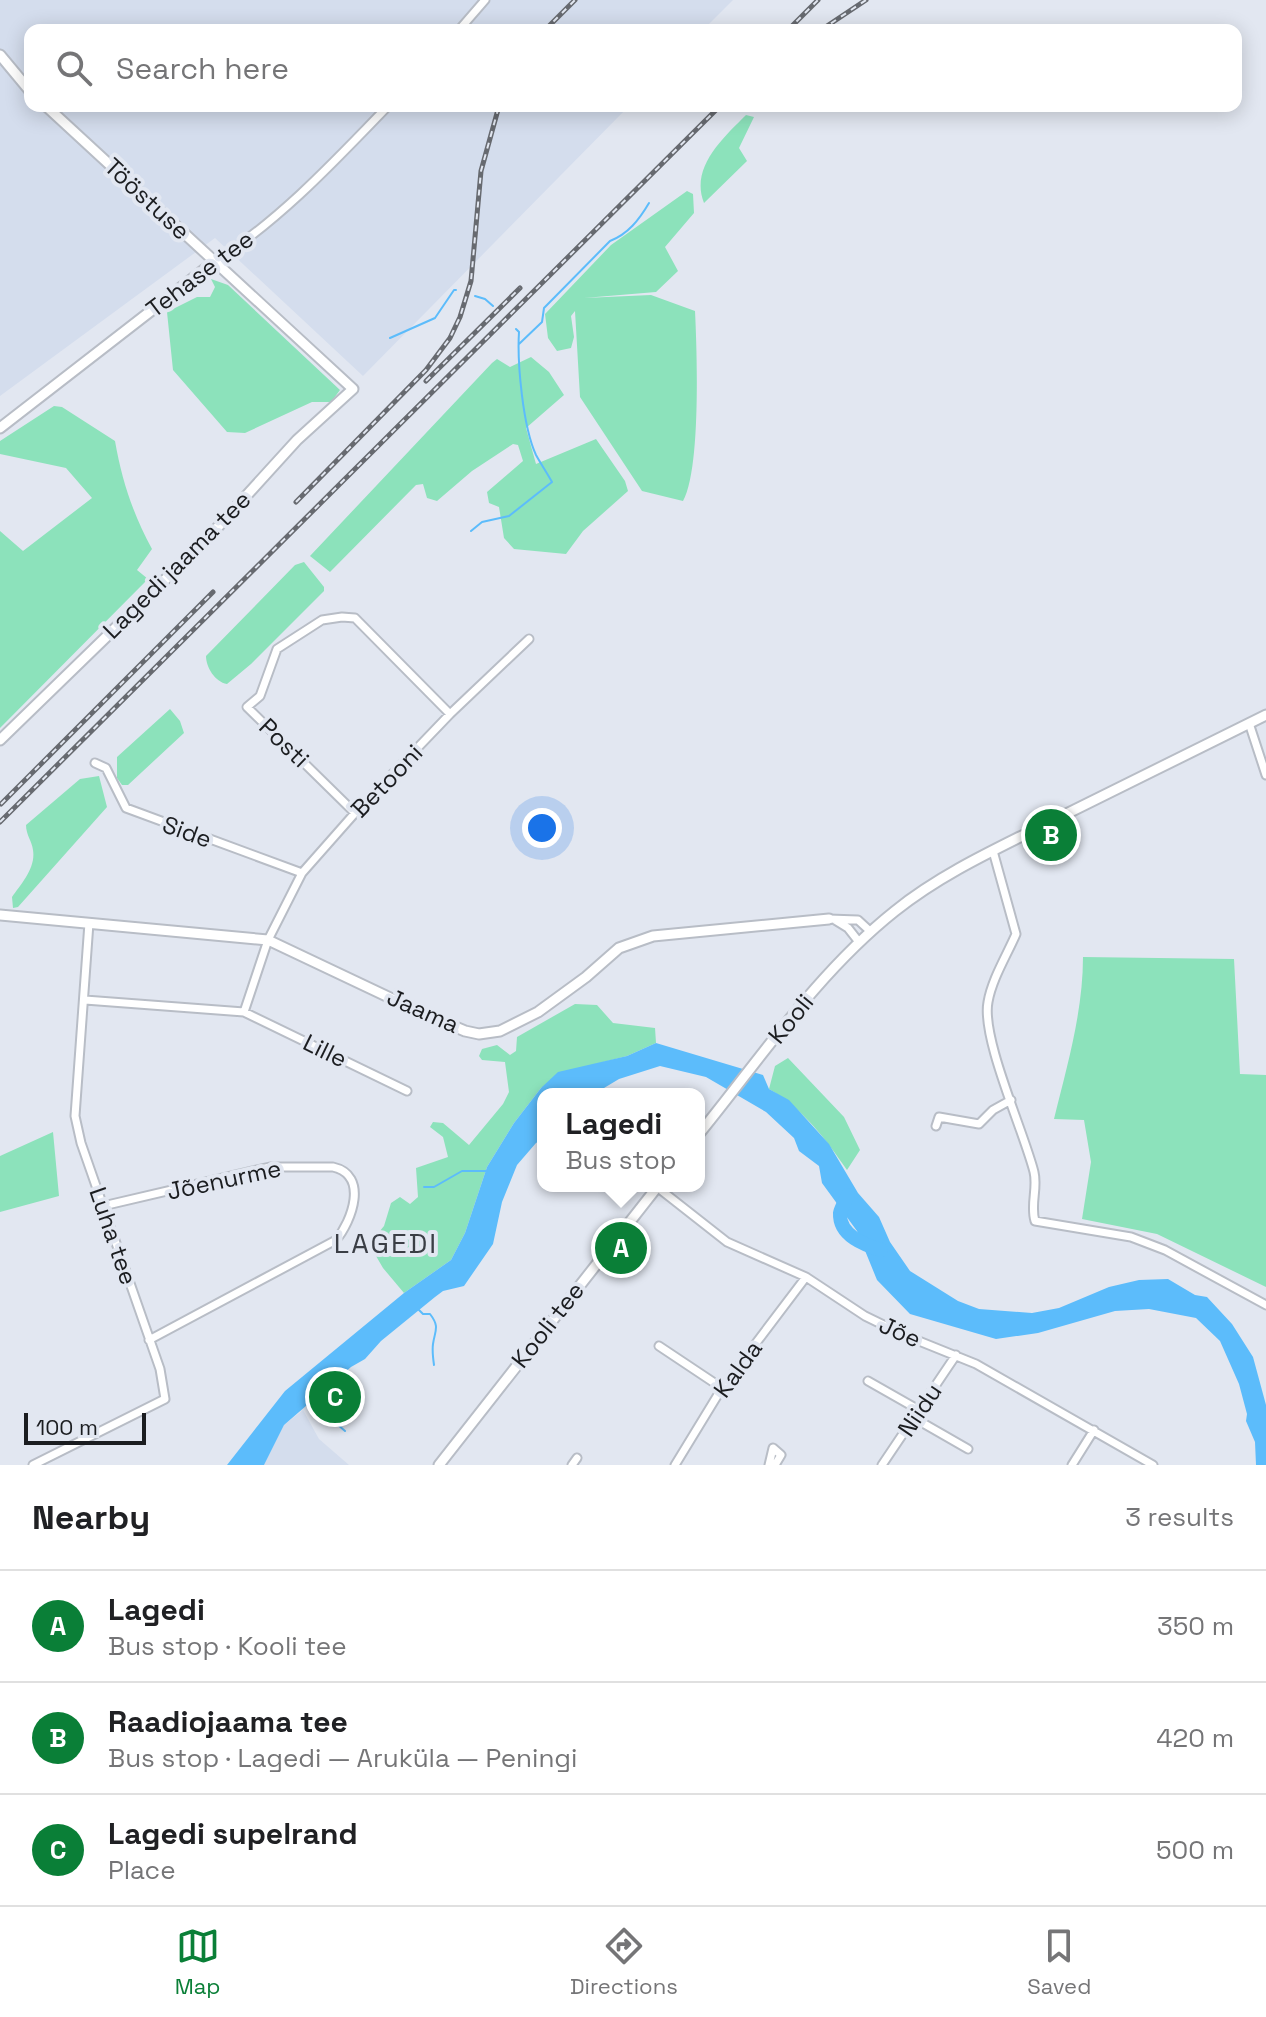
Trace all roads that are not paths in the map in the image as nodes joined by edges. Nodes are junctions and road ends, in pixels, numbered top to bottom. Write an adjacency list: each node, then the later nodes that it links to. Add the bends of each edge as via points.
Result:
1 (485, 0): 2 (street)
2 (464, 24)
3 (0, 55): 4 (street)
4 (24, 84)
5 (52, 112): 7 (street, Tööstuse)
6 (382, 112): 7 (street, Tehase tee, via 271,220)
7 (214, 262): 8 (street, Tööstuse); 9 (street, Tehase tee)
8 (353, 389): 14 (street, Lagedi jaama tee)
9 (0, 428)
10 (529, 639): 11 (street, Betooni)
11 (450, 714): 17 (street, Betooni); 17 (street, Posti, via 355,618 322,620 277,649 260,696 247,707)
12 (1266, 715): 13 (street, Kooli)
13 (1249, 723): 16 (street); 18 (street, Kooli)
14 (0, 740)
15 (95, 763): 19 (street, Side, via 106,768 126,808)
16 (1266, 775)
17 (355, 813): 19 (street, Betooni)
18 (993, 851): 23 (street, Kooli, via 934,884); 29 (street, via 1016,934 987,1004)
19 (302, 873): 24 (street, Betooni)
20 (0, 915): 22 (street, Jaama)
21 (829, 919): 23 (street, Jaama, via 858,920); 24 (street, Jaama, via 653,936 631,943 538,1012 500,1031 479,1034); 25 (street, via 840,921)
22 (89, 923): 24 (street, Jaama); 26 (street, Luha tee)
23 (871, 932): 25 (street, Kooli)
24 (268, 940): 27 (street)
25 (859, 942): 31 (street, Kooli, via 791,1017)
26 (85, 1000): 27 (street, Lille); 34 (street, Luha tee, via 75,1116)
27 (244, 1012): 28 (street, Lille)
28 (407, 1091)
29 (1011, 1100): 30 (street, via 979,1124 939,1117); 36 (street, via 1035,1176 1035,1221 1131,1237)
30 (936, 1126)
31 (705, 1127)
32 (652, 1192): 46 (street, Kooli tee)
33 (664, 1192): 35 (street, Jõe, via 727,1242)
34 (103, 1206): 37 (street, Luha tee); 37 (street, Jõenurme, via 270,1167 333,1167 350,1177 352,1214 336,1240)
35 (806, 1277): 39 (street, Jõe, via 865,1316); 41 (street, Kalda)
36 (1266, 1305)
37 (149, 1340): 45 (street, Luha tee, via 165,1399)
38 (659, 1346): 41 (street)
39 (956, 1355): 42 (street, Niidu); 43 (street, Jõe)
40 (868, 1381): 42 (street)
41 (722, 1388): 47 (street, Kalda)
42 (917, 1414): 44 (street); 48 (street, Niidu)
43 (1094, 1430): 49 (street); 50 (street, Jõe)
44 (968, 1449)
45 (33, 1465)
46 (439, 1465)
47 (675, 1465)
48 (882, 1465)
49 (1072, 1465)
50 (1153, 1465)

